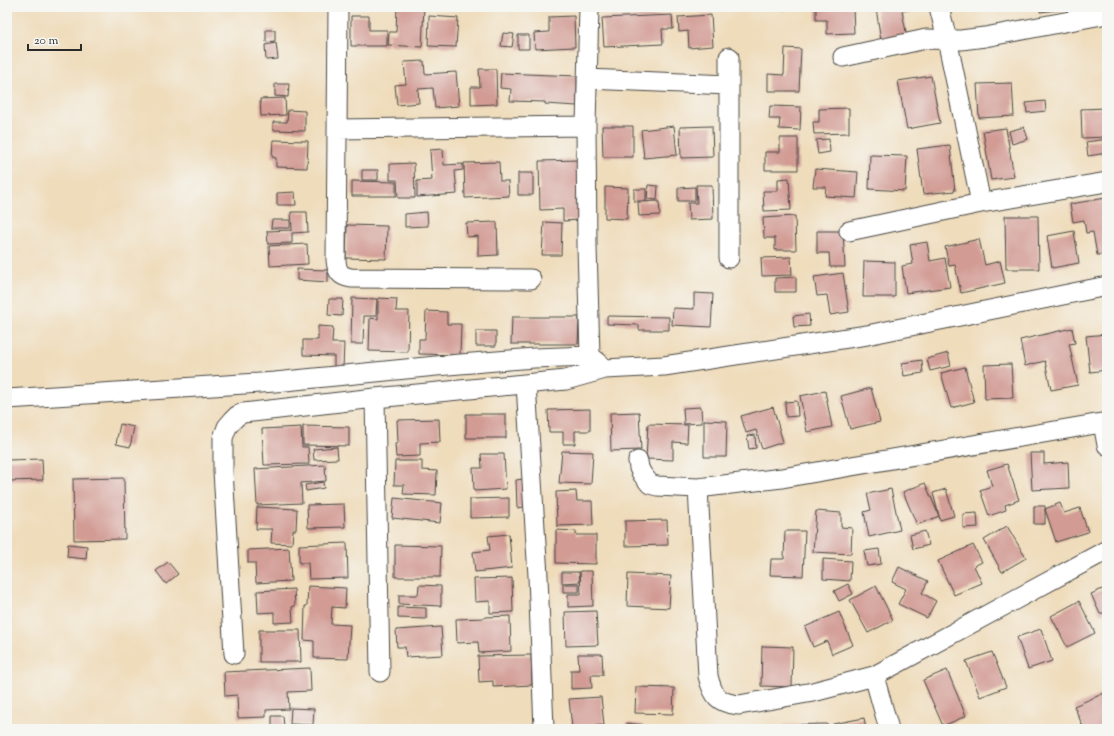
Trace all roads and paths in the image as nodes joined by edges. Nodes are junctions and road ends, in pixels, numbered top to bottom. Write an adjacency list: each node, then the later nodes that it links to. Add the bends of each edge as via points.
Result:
1 (338, 7): 11 (street)
2 (589, 7): 8 (street)
3 (939, 7): 5 (street)
4 (1107, 14): 5 (street, via 985,37)
5 (947, 39): 6 (street, via 926,39); 13 (street)
6 (843, 56)
7 (729, 57): 9 (street)
8 (587, 79): 9 (street); 10 (street)
9 (729, 85): 15 (street)
10 (586, 126): 11 (street); 18 (street)
11 (337, 129): 16 (street, via 336,260 337,268 344,276)
12 (1107, 182): 13 (street)
13 (981, 203): 14 (street)
14 (849, 231)
15 (729, 258)
16 (532, 279)
17 (1107, 286): 19 (street, via 867,335 664,366)
18 (590, 356): 19 (street); 22 (street, via 436,366 274,382)
19 (605, 369): 20 (street, via 566,380)
20 (526, 384): 21 (street); 31 (street)
21 (375, 398): 28 (street, via 243,413 226,427 223,438 223,471); 29 (street)
22 (7, 399)
23 (1105, 422): 24 (street); 26 (street, via 782,478)
24 (1107, 445)
25 (638, 461): 26 (street, via 642,474 650,484)
26 (698, 488): 30 (street, via 708,676 717,698 722,702 739,705 813,692)
27 (1107, 550): 30 (street)
28 (234, 654)
29 (380, 672)
30 (874, 676): 32 (street)
31 (544, 729)
32 (888, 729)

